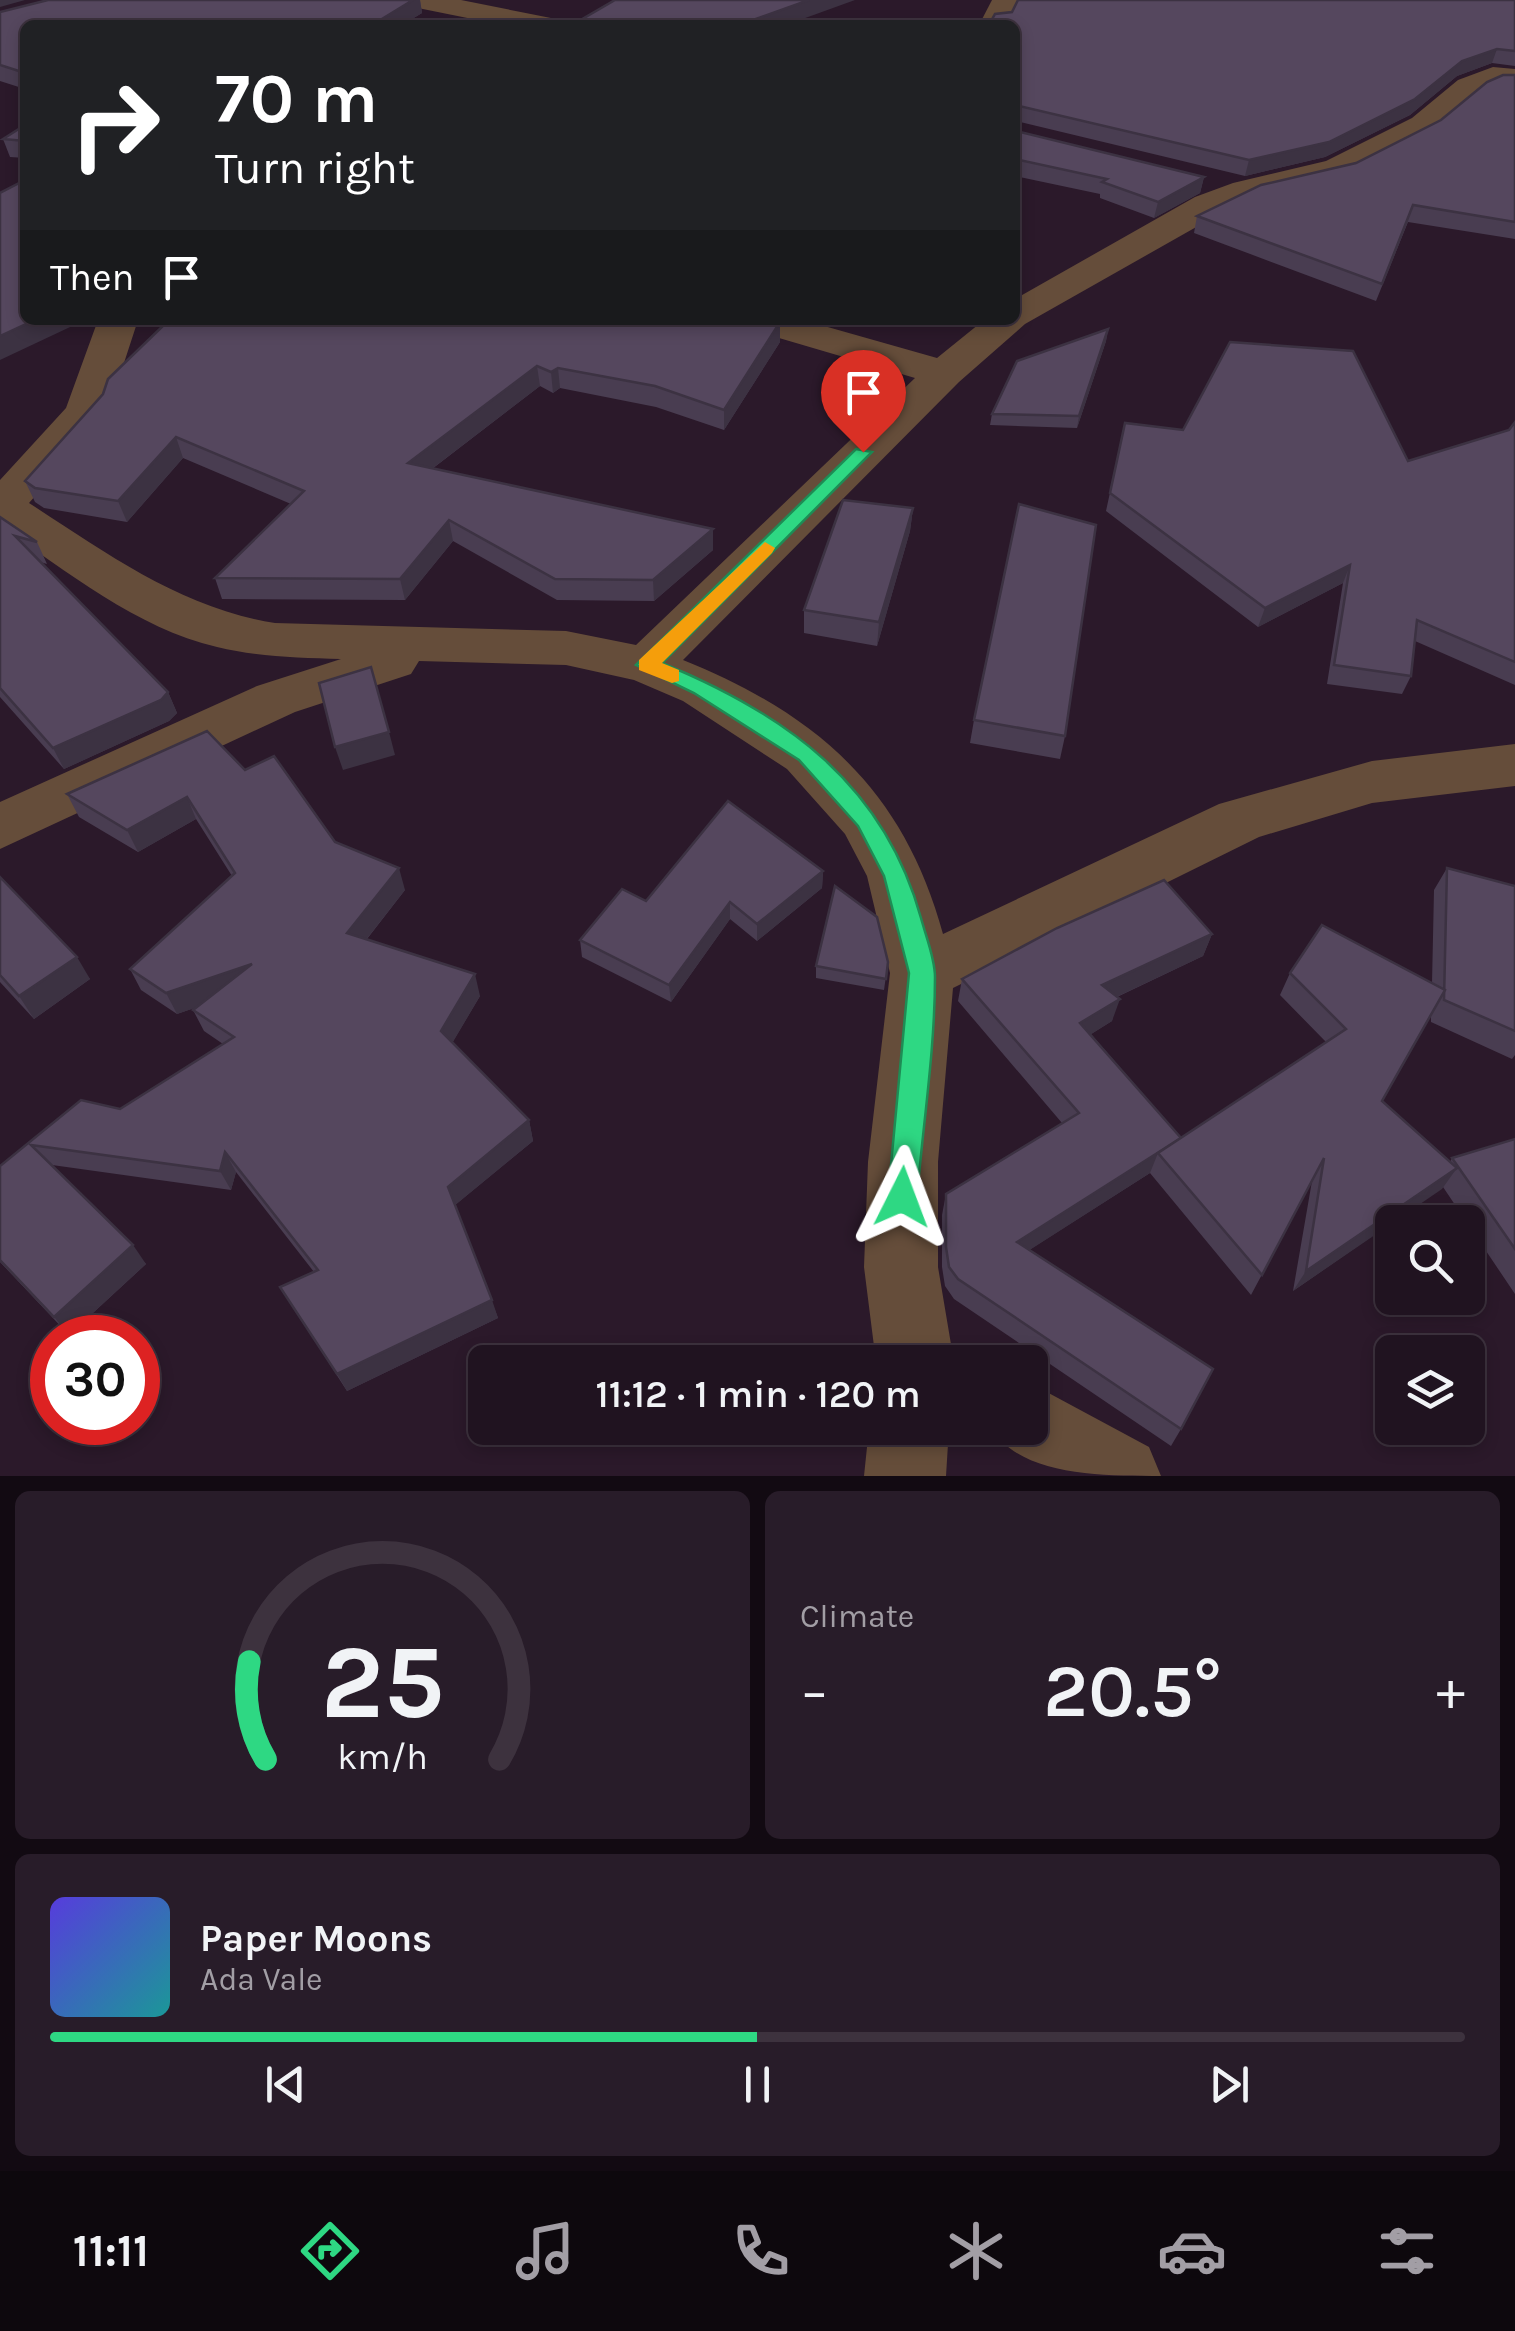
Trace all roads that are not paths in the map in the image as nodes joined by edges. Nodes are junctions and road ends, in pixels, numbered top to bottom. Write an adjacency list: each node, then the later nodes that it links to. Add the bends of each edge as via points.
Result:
1 (418, 0): 2 (street)
2 (542, 16)
3 (1515, 78): 5 (street, via 1493,76 1469,88 1423,125 1337,169)
4 (1188, 176): 5 (street)
5 (1245, 190): 6 (street)
6 (1020, 305)
7 (116, 325): 11 (street, via 86,412 4,502 6,509 138,596 219,631 275,640)
8 (776, 325): 10 (street)
9 (997, 325): 10 (street)
10 (944, 373): 12 (street)
11 (447, 644): 12 (street, via 566,648); 14 (street, via 276,699)
12 (647, 665): 15 (street, via 702,688 807,754 867,820 897,876)
13 (1515, 766): 15 (street, via 1372,782 1240,820)
14 (0, 827)
15 (922, 973): 16 (street, via 903,1179 902,1267)
16 (913, 1345)
17 (1048, 1434): 20 (street)
18 (909, 1445): 19 (street)
19 (905, 1476)
20 (1120, 1476)

